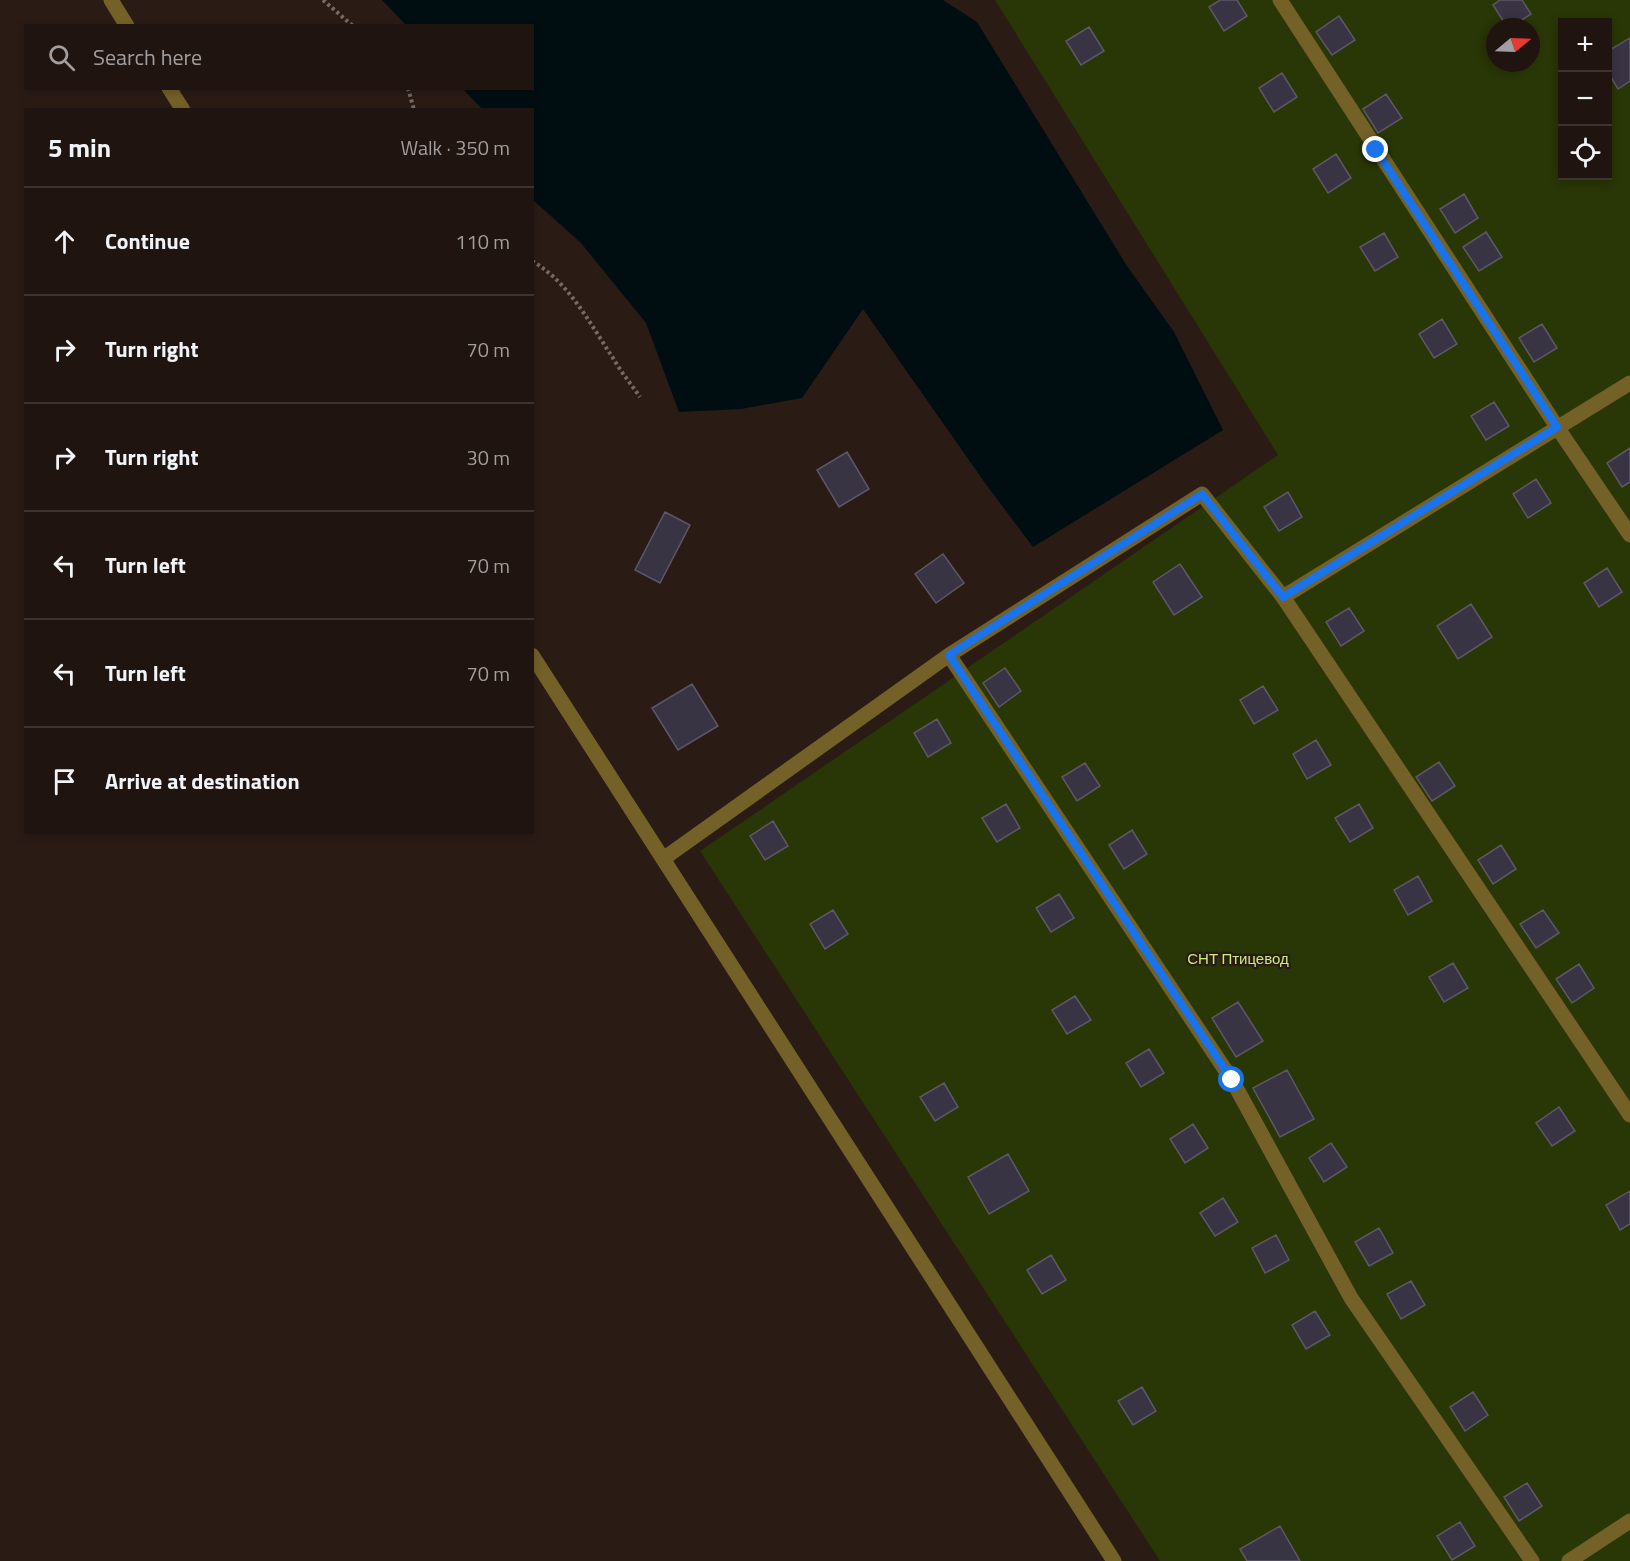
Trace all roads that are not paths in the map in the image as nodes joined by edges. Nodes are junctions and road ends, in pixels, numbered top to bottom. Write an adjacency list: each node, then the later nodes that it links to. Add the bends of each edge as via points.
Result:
1 (111, 0): 3 (street)
2 (1280, 0): 7 (street)
3 (127, 24)
4 (170, 90): 5 (street)
5 (182, 108)
6 (1630, 383): 7 (street)
7 (1557, 427): 8 (street); 9 (street)
8 (1630, 535)
9 (1283, 597): 10 (street, via 1202,494); 13 (street)
10 (949, 655): 12 (street); 16 (street, via 1232,1080 1351,1298)
11 (534, 659): 12 (street)
12 (663, 859): 15 (street)
13 (1630, 1115)
14 (1630, 1521): 17 (street)
15 (1114, 1561)
16 (1532, 1561)
17 (1569, 1561)

